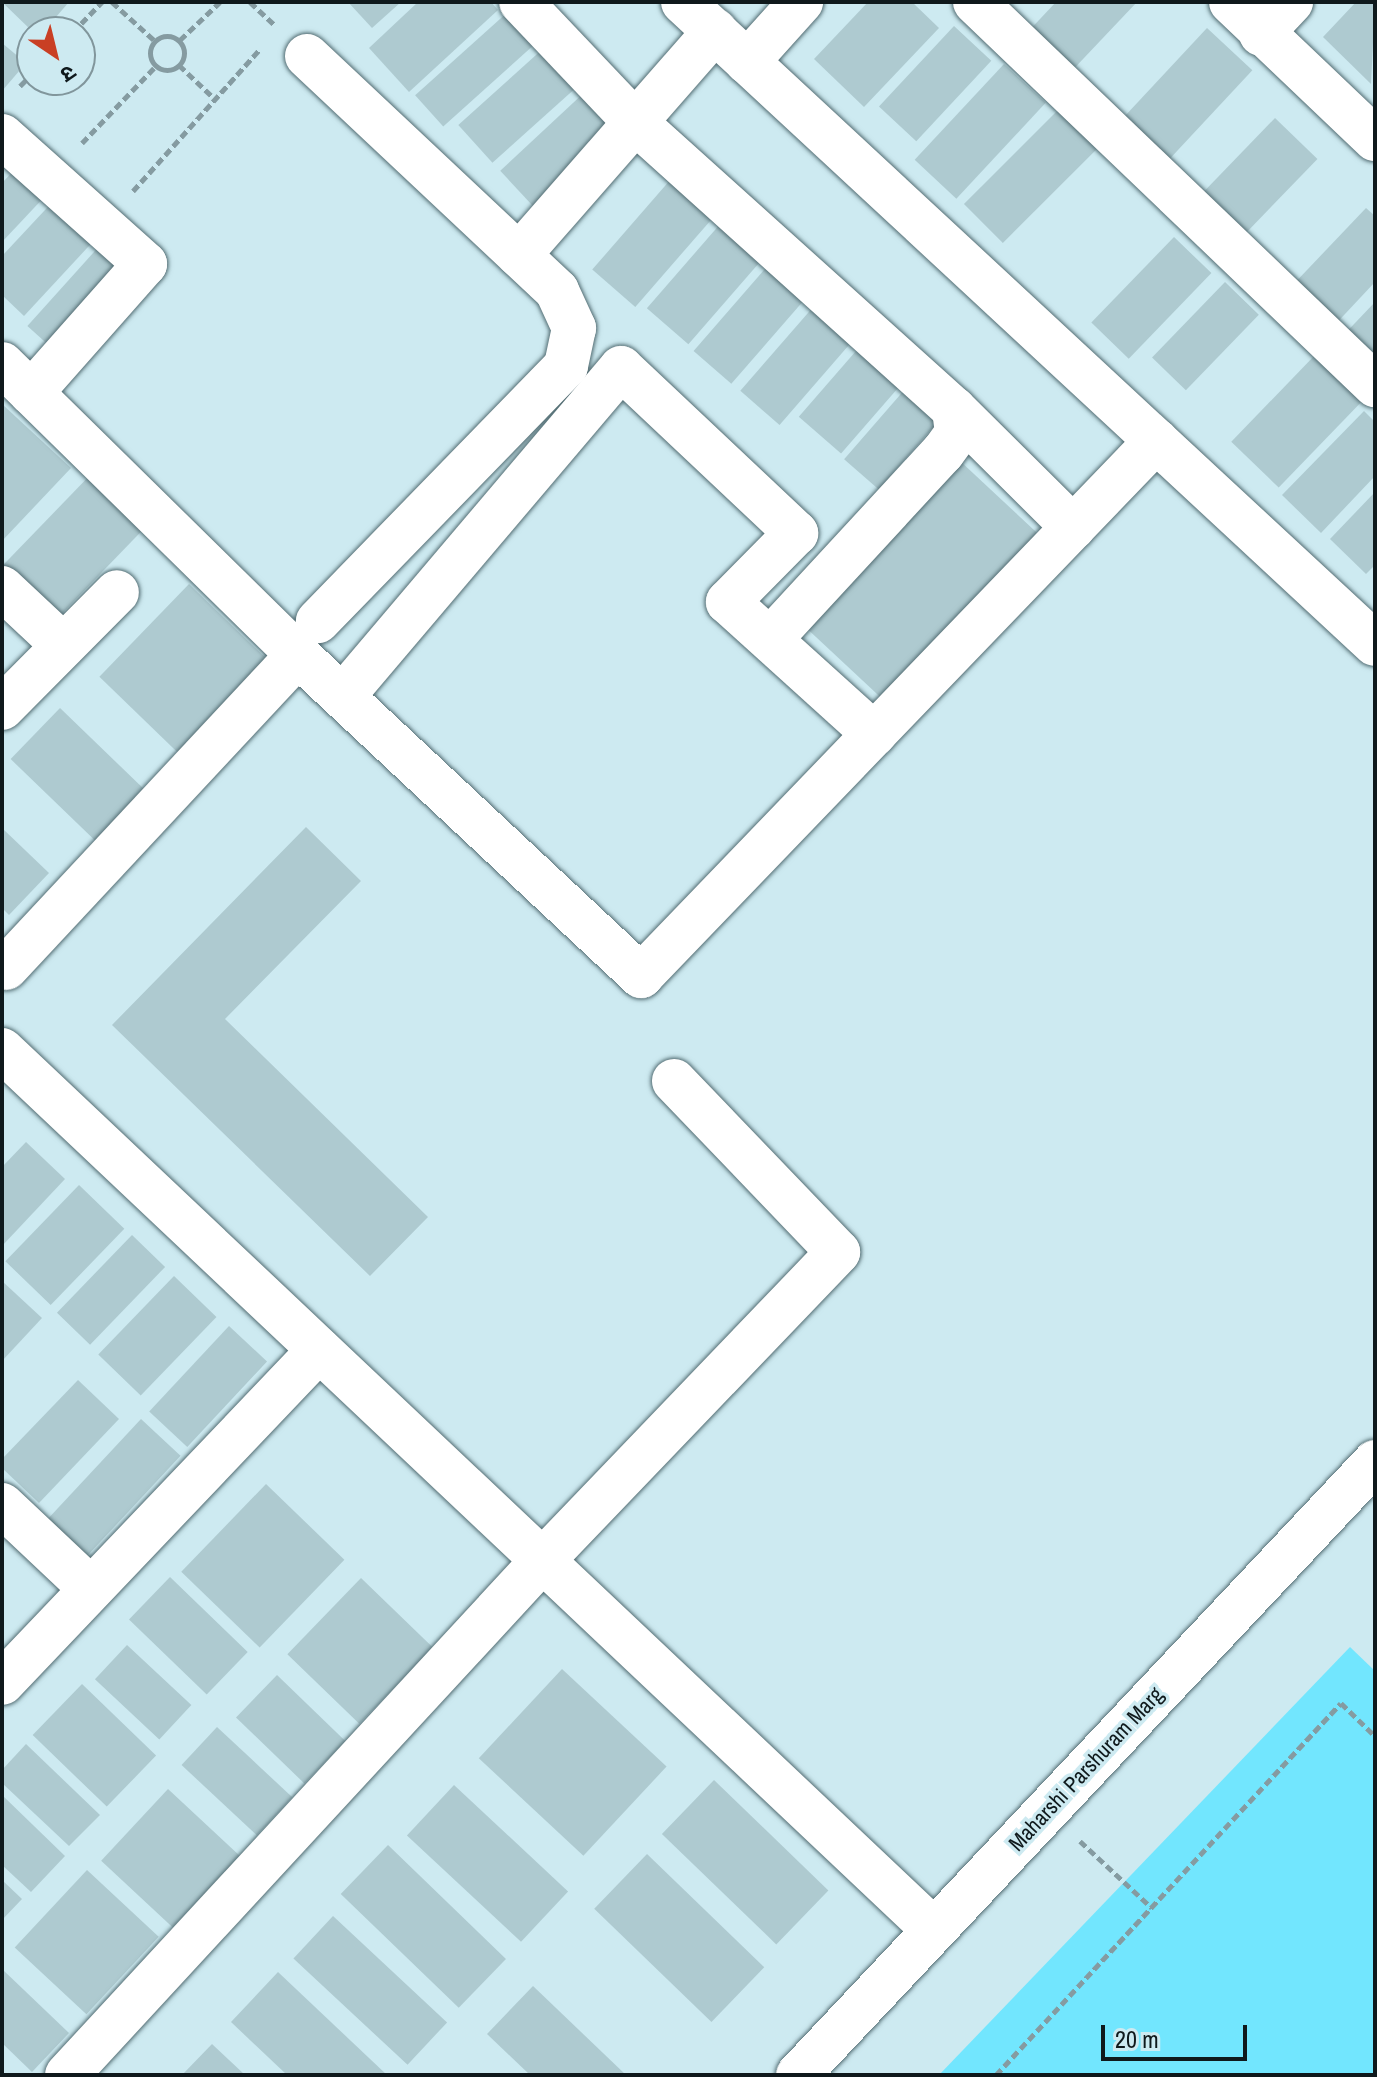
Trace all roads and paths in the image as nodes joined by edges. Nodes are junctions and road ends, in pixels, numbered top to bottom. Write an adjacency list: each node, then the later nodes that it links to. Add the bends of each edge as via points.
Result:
1 (112, 2): 12 (path)
2 (220, 2): 11 (path)
3 (521, 2): 18 (street)
4 (683, 2): 9 (street)
5 (801, 2): 14 (street)
6 (975, 2): 25 (street)
7 (1231, 2): 10 (street)
8 (1291, 2): 10 (street)
9 (715, 31): 14 (street); 18 (street)
10 (1261, 34): 20 (street)
11 (180, 40): 12 (path, via 167,35); 15 (path, via 187,51)
12 (155, 41): 16 (path, via 149,53)
13 (293, 42): 17 (path); 23 (street)
14 (747, 62): 27 (street)
15 (179, 65): 16 (path, via 167,71); 17 (path)
16 (154, 68): 21 (path, via 81,142)
17 (215, 99): 22 (path, via 134,191)
18 (635, 122): 23 (street); 26 (street)
19 (2, 136): 24 (street, via 145,264)
20 (1375, 139)
21 (92, 152)
22 (123, 182)
23 (519, 255): 32 (street, via 557,291 574,328 566,366)
24 (16, 378): 32 (street)
25 (1375, 385)
26 (954, 409): 28 (street); 31 (street, via 957,433 943,452)
27 (1156, 441): 28 (street); 33 (street)
28 (1073, 527): 37 (street)
29 (2, 588): 34 (street)
30 (117, 592): 34 (street)
31 (772, 637): 35 (street, via 728,602 796,533 621,368); 37 (street)
32 (308, 638): 35 (street); 38 (street)
33 (1375, 644)
34 (63, 645): 36 (street)
35 (343, 696): 37 (street, via 641,976)
36 (2, 708)
37 (874, 734)
38 (6, 968)
39 (2, 1050): 41 (street)
40 (674, 1081): 44 (street, via 838,1252)
41 (319, 1350): 44 (street); 45 (street)
42 (1375, 1462): 48 (street, Maharshi Parshuram Marg)
43 (2, 1505): 45 (street)
44 (542, 1561): 50 (street); 51 (street)
45 (91, 1589): 46 (street)
46 (2, 1683)
47 (1375, 1736): 49 (path, via 1341,1703)
48 (1047, 1810): 49 (path); 50 (street, Maharshi Parshuram Marg)
49 (1152, 1908): 53 (path)
50 (934, 1930): 52 (street, Maharshi Parshuram Marg)
51 (67, 2075)
52 (798, 2075)
53 (996, 2075)

